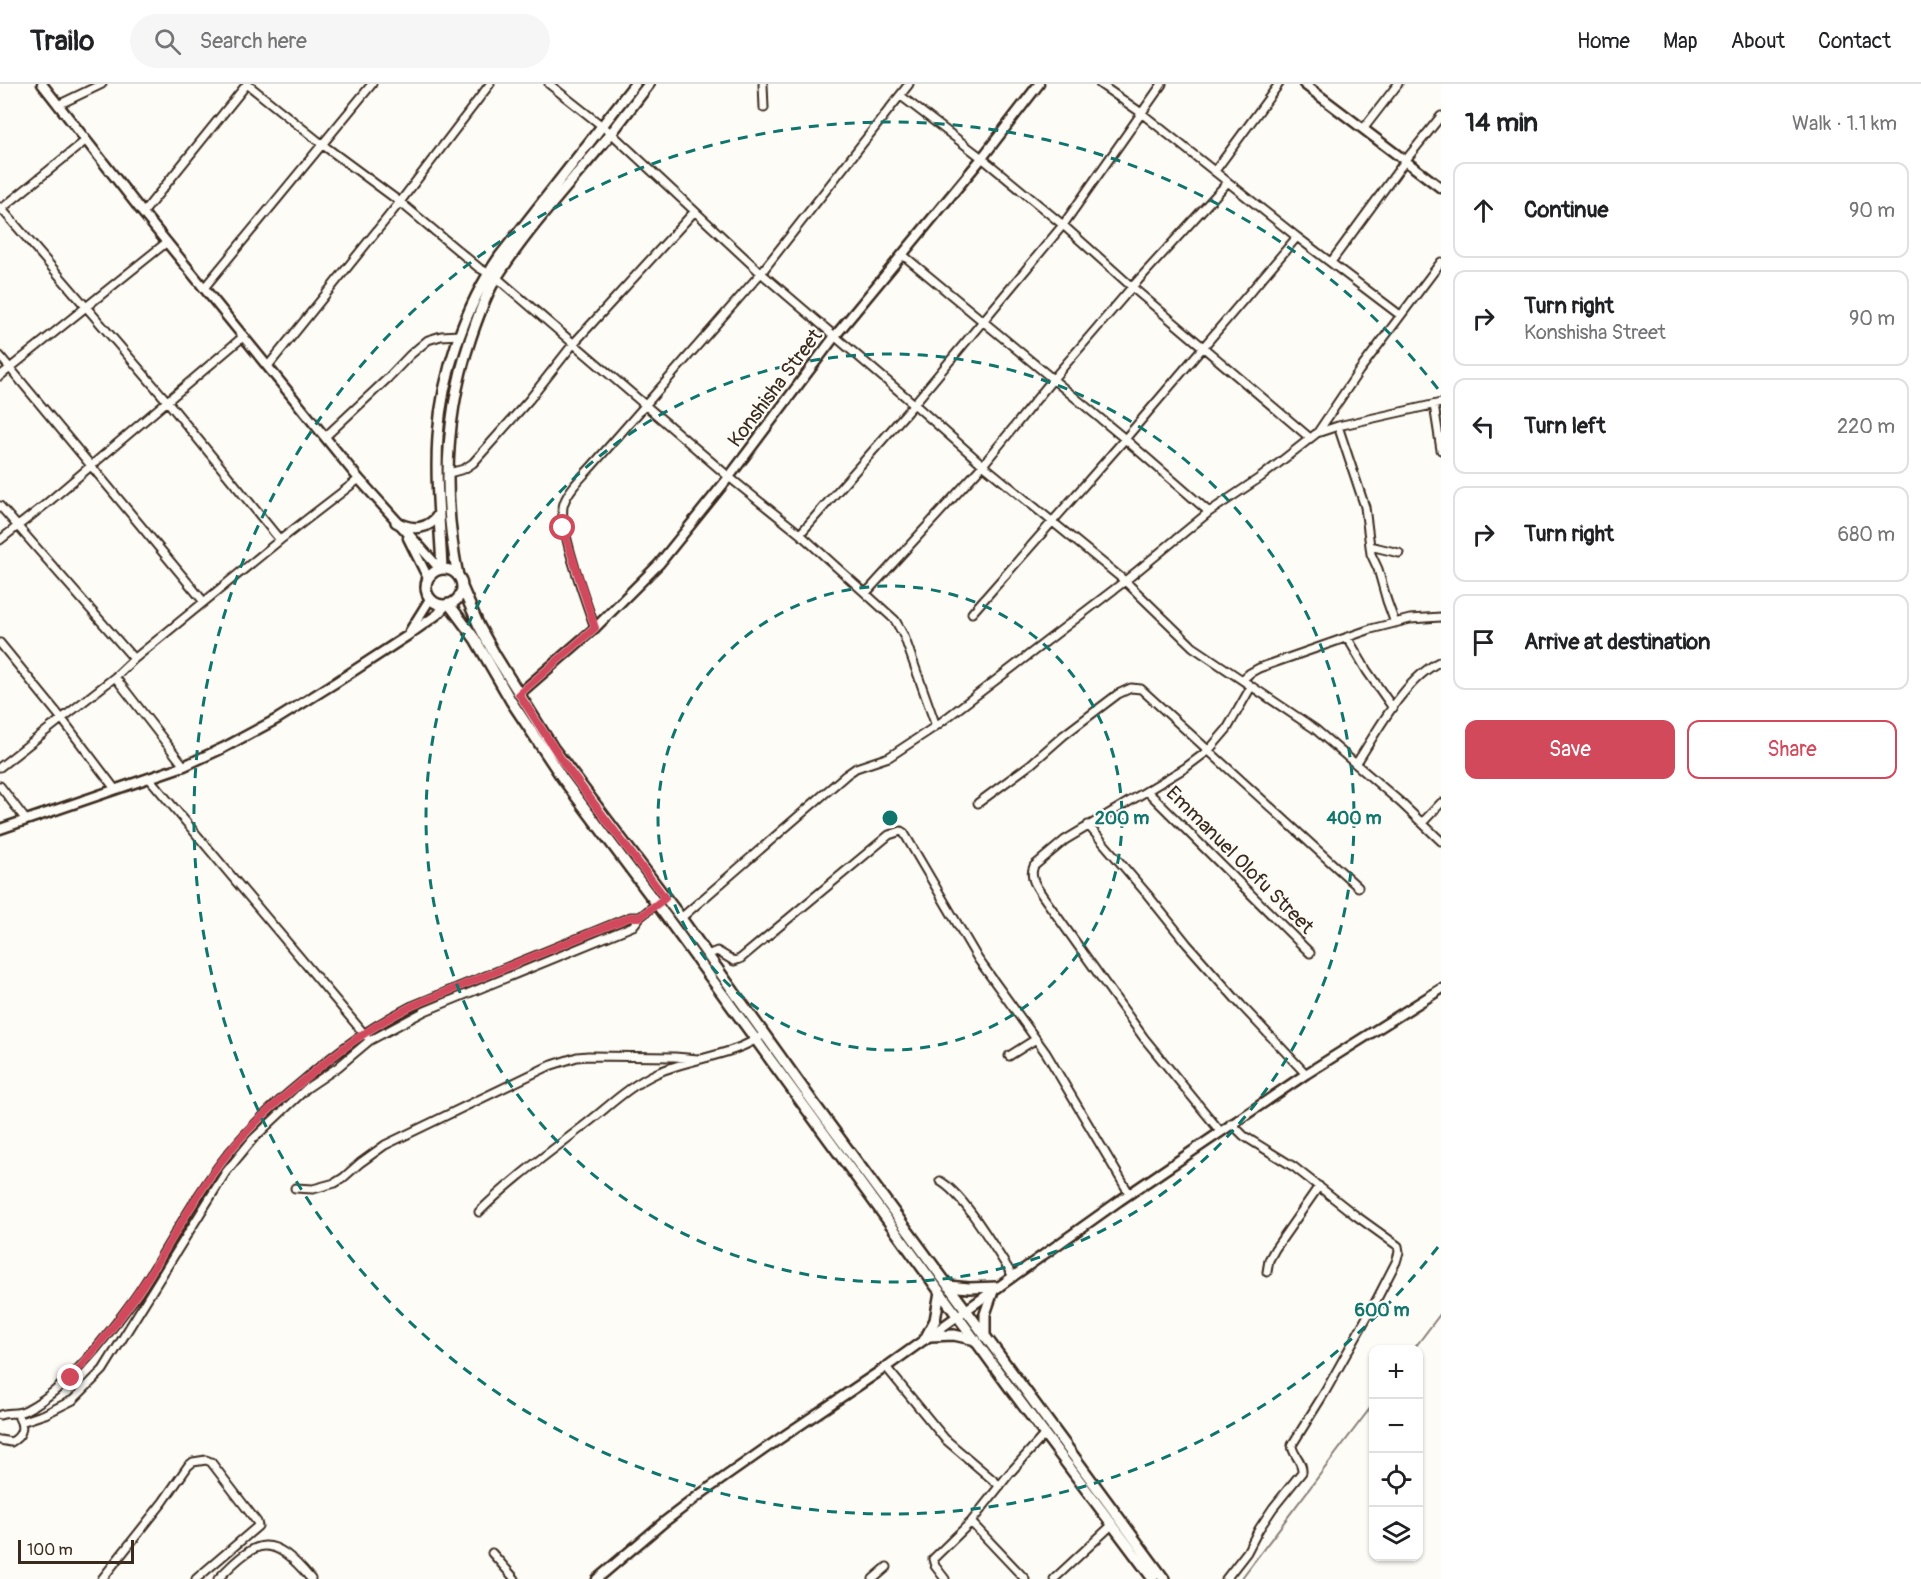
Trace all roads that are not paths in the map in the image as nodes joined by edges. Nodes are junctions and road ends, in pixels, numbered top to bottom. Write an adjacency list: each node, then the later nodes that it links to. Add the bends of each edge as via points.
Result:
1 (42, 84): 18 (street)
2 (102, 84): 18 (street)
3 (247, 84): 26 (street); 35 (street)
4 (372, 84): 26 (street)
5 (490, 84): 32 (street)
6 (549, 84): 22 (street)
7 (635, 84): 22 (main road)
8 (649, 84): 24 (main road)
9 (763, 84): 19 (street)
10 (909, 84): 17 (street)
11 (1039, 84): 27 (street, Konshisha Street)
12 (1100, 84): 20 (street)
13 (1162, 84): 20 (street)
14 (1279, 84): 29 (street)
15 (1304, 84): 23 (street)
16 (1398, 84): 23 (street)
17 (901, 96): 27 (street); 42 (street)
18 (58, 105): 25 (street)
19 (764, 108)
20 (1140, 112): 29 (street); 36 (street)
21 (1441, 116): 28 (street)
22 (603, 126): 24 (street); 43 (main road, via 531,215)
23 (1364, 128): 28 (street)
24 (611, 133): 34 (street); 43 (main road)
25 (85, 141): 33 (street); 35 (street)
26 (323, 145): 32 (street); 45 (street)
27 (982, 158): 36 (street); 39 (street, Konshisha Street)
28 (1405, 161): 31 (street); 40 (street)
29 (1215, 171): 30 (street)
30 (1228, 182): 37 (street); 44 (street)
31 (1441, 188)
32 (400, 202): 43 (street); 55 (street)
33 (0, 208): 46 (street)
34 (694, 212): 42 (street); 52 (street)
35 (143, 213): 38 (street)
36 (1063, 225): 44 (street); 48 (street)
37 (1298, 237): 40 (street); 53 (street)
38 (167, 242): 45 (street); 46 (street)
39 (903, 255): 48 (street); 51 (street, Konshisha Street)
40 (1331, 262): 47 (street)
41 (1441, 262): 47 (street)
42 (761, 273): 51 (street); 60 (street)
43 (492, 275): 49 (main road, via 471,305); 52 (street); 71 (main road, via 459,376 450,431)
44 (1132, 287): 53 (street); 58 (street)
45 (204, 288): 50 (street)
46 (86, 306): 56 (street); 59 (street)
47 (1400, 315): 64 (street)
48 (981, 321): 58 (street); 61 (street)
49 (460, 335): 65 (street, via 428,340); 76 (main road, via 441,411)
50 (244, 336): 55 (street); 59 (street)
51 (835, 336): 61 (street); 72 (street, Konshisha Street)
52 (574, 343): 60 (street); 71 (street, via 473,464)
53 (1204, 348): 66 (street); 67 (street)
54 (0, 356): 56 (street)
55 (268, 366): 65 (street)
56 (10, 368): 57 (street); 70 (street)
57 (0, 376)
58 (1053, 379): 67 (street); 69 (street)
59 (167, 401): 70 (street); 83 (street)
60 (645, 404): 72 (street); 98 (street, via 564,502 563,528)
61 (914, 404): 69 (street); 81 (street)
62 (1437, 404): 63 (street); 68 (street)
63 (1338, 426): 64 (street); 84 (street, via 1365,507)
64 (1317, 433): 66 (street)
65 (326, 437): 73 (street)
66 (1310, 438): 75 (street)
67 (1125, 439): 75 (street); 78 (street)
68 (1441, 450)
69 (984, 465): 78 (street); 91 (street)
70 (90, 466): 79 (street); 93 (street)
71 (449, 473): 87 (main road, via 451,532)
72 (729, 477): 81 (street); 98 (street, Konshisha Street, via 659,564)
73 (359, 479): 77 (street); 83 (street)
74 (0, 506): 79 (street)
75 (1209, 512): 89 (street)
76 (439, 514): 77 (main road, via 420,528); 86 (main road)
77 (396, 522): 80 (street)
78 (1052, 522): 89 (street); 95 (street)
79 (16, 526): 82 (street); 102 (street)
80 (405, 532): 86 (street); 88 (street)
81 (800, 534): 91 (street)
82 (0, 540)
83 (280, 540): 93 (street)
84 (1370, 546): 85 (street); 97 (street)
85 (1399, 553)
86 (441, 569): 87 (main road); 88 (main road)
87 (458, 576): 90 (main road)
88 (428, 578): 92 (main road, via 425,588)
89 (1125, 581): 105 (street, via 1193,647); 110 (street)
90 (462, 587): 94 (main road, via 458,597); 107 (main road, via 479,627)
91 (866, 593): 110 (street, via 900,628)
92 (430, 598): 94 (main road, via 438,604); 99 (street)
93 (204, 602): 102 (street)
94 (448, 604): 99 (street); 128 (main road, via 475,639 538,743)
95 (972, 613)
96 (1441, 616): 97 (street)
97 (1395, 622): 100 (street)
98 (595, 628): 107 (street, Konshisha Street)
99 (407, 636): 113 (street, via 278,719)
100 (1347, 637): 105 (street, via 1259,668); 108 (street)
101 (0, 643): 109 (street)
102 (134, 659): 104 (street)
103 (1441, 662): 108 (street, via 1423,672)
104 (115, 677): 109 (street); 113 (street)
105 (1242, 680): 106 (street)
106 (1251, 687): 111 (street, via 1227,729); 112 (street, via 1315,729)
107 (519, 694): 127 (main road, via 565,765)
108 (1393, 708): 112 (street)
109 (62, 719): 114 (street); 117 (street)
110 (936, 726): 130 (street, via 889,757 846,775)
111 (1209, 750): 118 (street); 119 (street, via 1141,689 1131,688 1118,694); 126 (street)
112 (1356, 764): 122 (street)
113 (184, 766): 115 (street)
114 (0, 767)
115 (149, 778): 117 (street); 134 (street)
116 (0, 786): 121 (street)
117 (115, 789): 121 (street)
118 (1147, 791): 123 (street); 131 (street, Emmanuel Olofu Street)
119 (978, 803)
120 (1441, 803): 122 (street)
121 (26, 820): 124 (street)
122 (1422, 823): 125 (street)
123 (1088, 825): 141 (street, via 1187,944); 143 (street, via 1034,866 1033,881 1144,1038)
124 (0, 829)
125 (1441, 841)
126 (1358, 887)
127 (665, 898): 128 (street); 130 (main road)
128 (656, 904): 129 (street); 138 (main road)
129 (640, 917): 134 (street, via 630,917 412,1006); 137 (street, via 633,926 425,1011)
130 (681, 918): 132 (main road)
131 (1310, 953)
132 (707, 956): 135 (main road); 136 (street, via 717,951 734,961 740,959 889,835 901,831 978,959)
133 (1441, 989): 141 (street)
134 (364, 1033): 137 (street); 160 (street, via 274,1105 233,1147 115,1327 71,1378)
135 (764, 1034): 138 (street); 151 (main road)
136 (1036, 1039): 139 (street); 147 (street)
137 (369, 1041): 161 (street, via 284,1108 226,1172 103,1370 62,1407)
138 (756, 1041): 140 (street); 151 (main road)
139 (1010, 1056)
140 (698, 1059): 146 (street, via 577,1057 549,1066 386,1144 335,1183 314,1189); 148 (street, via 635,1085 527,1168)
141 (1306, 1074): 142 (street)
142 (1232, 1123): 143 (street); 145 (street, via 1250,1140)
143 (1220, 1131): 147 (street)
144 (940, 1181): 150 (street, via 960,1198)
145 (1319, 1186): 149 (street, via 1275,1249); 181 (street, via 1396,1244 1399,1252 1377,1299 1292,1445 1302,1472)
146 (295, 1188)
147 (1129, 1193): 150 (street)
148 (479, 1212)
149 (1267, 1272)
150 (1013, 1276): 152 (street)
151 (944, 1289): 152 (main road); 153 (main road); 155 (main road)
152 (995, 1289): 153 (street); 154 (main road, via 985,1314)
153 (962, 1312): 154 (main road); 155 (street); 156 (main road)
154 (985, 1337): 180 (main road)
155 (927, 1338): 156 (main road, via 954,1335); 157 (street)
156 (975, 1340): 162 (main road)
157 (886, 1367): 164 (street, via 945,1439); 174 (street, via 702,1493)
158 (0, 1406): 159 (street)
159 (2, 1415): 160 (street)
160 (14, 1415): 161 (street)
161 (21, 1422): 163 (street, via 22,1432 16,1439)
162 (1045, 1434): 164 (street); 166 (main road)
163 (0, 1440)
164 (999, 1486): 165 (street)
165 (971, 1522): 176 (street, via 933,1561); 177 (street)
166 (1113, 1524): 178 (street); 179 (main road)
167 (492, 1553): 173 (street)
168 (887, 1567): 175 (street)
169 (102, 1579): 170 (street, via 188,1466 206,1460 258,1526)
170 (196, 1579)
171 (218, 1579): 172 (street, via 247,1551 262,1546 284,1551)
172 (311, 1579)
173 (515, 1579)
174 (597, 1579)
175 (873, 1579)
176 (945, 1579)
177 (1025, 1579)
178 (1054, 1579)
179 (1154, 1579)
180 (1164, 1579)
181 (1226, 1579)

